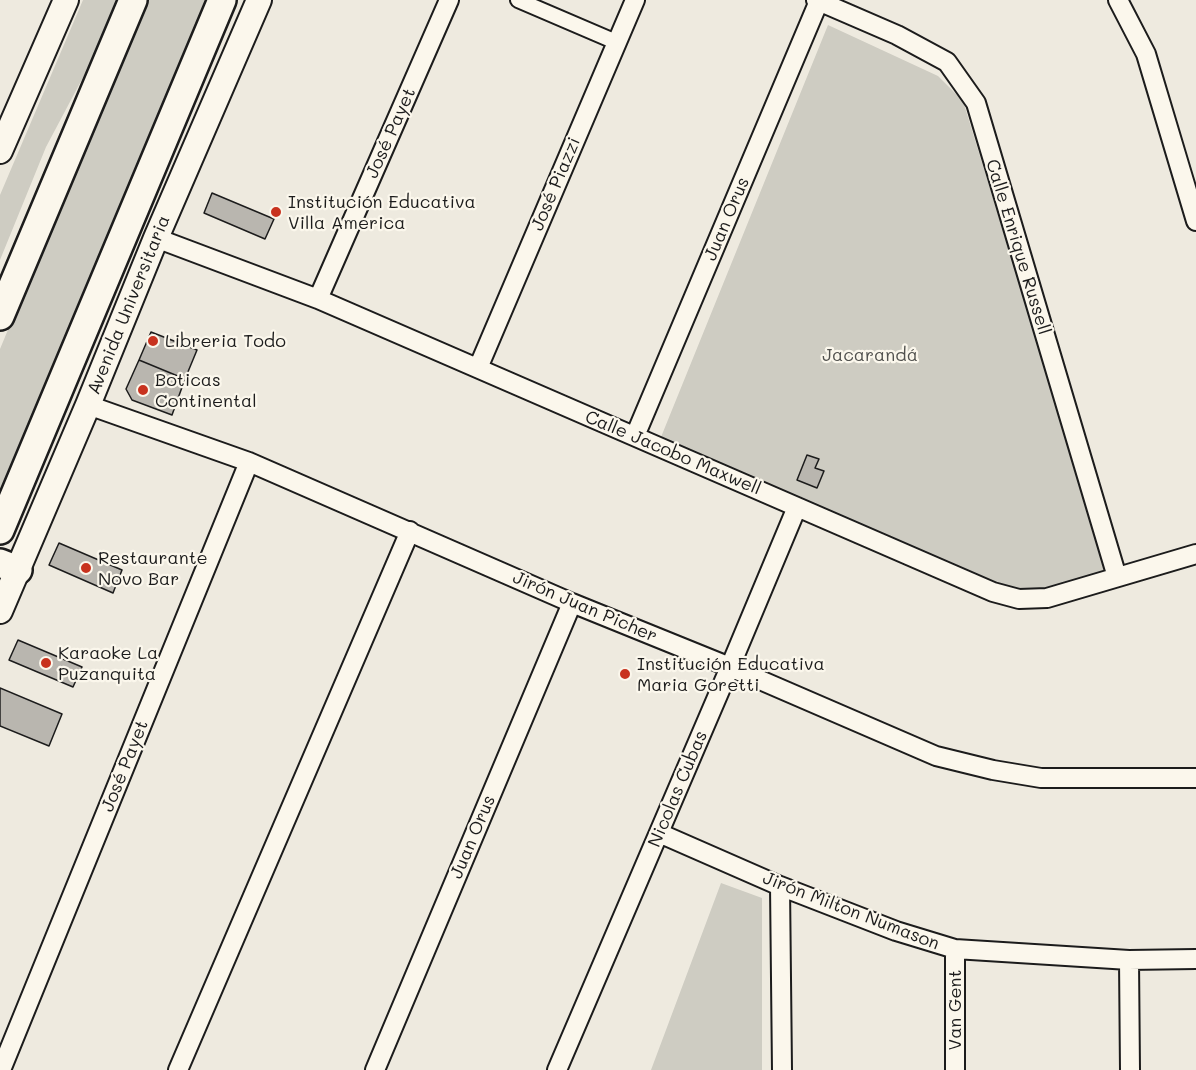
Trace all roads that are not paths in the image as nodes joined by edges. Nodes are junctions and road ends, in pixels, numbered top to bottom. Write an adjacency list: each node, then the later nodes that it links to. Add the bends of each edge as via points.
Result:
1 (66, 0): 11 (main road)
2 (133, 0): 15 (main road)
3 (222, 0): 21 (main road, Avenida Universitaria)
4 (259, 0): 13 (main road, Avenida Universitaria)
5 (449, 0): 14 (street, José Payet)
6 (518, 0): 10 (street)
7 (635, 0): 10 (street, José Piazzi)
8 (1118, 0): 12 (street, via 1146,54)
9 (818, 1): 18 (street, Juan Orus); 25 (street, Calle Enrique Russell, via 897,35 947,62 976,104)
10 (616, 42): 16 (street, José Piazzi)
11 (0, 151)
12 (1196, 221)
13 (156, 238): 14 (street, Calle Jacobo Maxwell); 17 (main road, Avenida Universitaria)
14 (318, 299): 16 (street, Calle Jacobo Maxwell)
15 (0, 316)
16 (478, 368): 18 (street, Calle Jacobo Maxwell)
17 (88, 405): 19 (street, Jirón Juan Picher); 24 (main road, Avenida Universitaria)
18 (635, 436): 20 (street, Calle Jacobo Maxwell)
19 (249, 462): 22 (street, Jirón Juan Picher); 35 (street, José Payet)
20 (796, 507): 25 (street, Calle Jacobo Maxwell, via 993,592 1019,599 1047,598); 28 (street, Nicolas Cubas)
21 (0, 530)
22 (410, 531): 26 (street, Jirón Juan Picher); 36 (street)
23 (1196, 554): 25 (street, Calle Jacobo Maxwell)
24 (9, 566): 27 (main road, Avenida Universitaria)
25 (1117, 578)
26 (572, 603): 28 (street, Jirón Juan Picher); 37 (street, Juan Orus)
27 (0, 611)
28 (730, 668): 29 (street, Jirón Juan Picher, via 936,756 993,770 1041,778); 30 (street, Nicolas Cubas)
29 (1196, 778)
30 (659, 833): 31 (street, Jirón Milton Numason); 38 (street, Nicolas Cubas)
31 (780, 886): 32 (street, Jirón Milton Numason, via 896,931); 39 (street)
32 (955, 949): 34 (street, Jirón Milton Numason); 40 (street, Van Gent)
33 (1196, 959): 34 (street, Jirón Milton Numason)
34 (1129, 960): 41 (street)
35 (1, 1070)
36 (178, 1070)
37 (375, 1070)
38 (557, 1070)
39 (782, 1070)
40 (955, 1070)
41 (1130, 1070)

